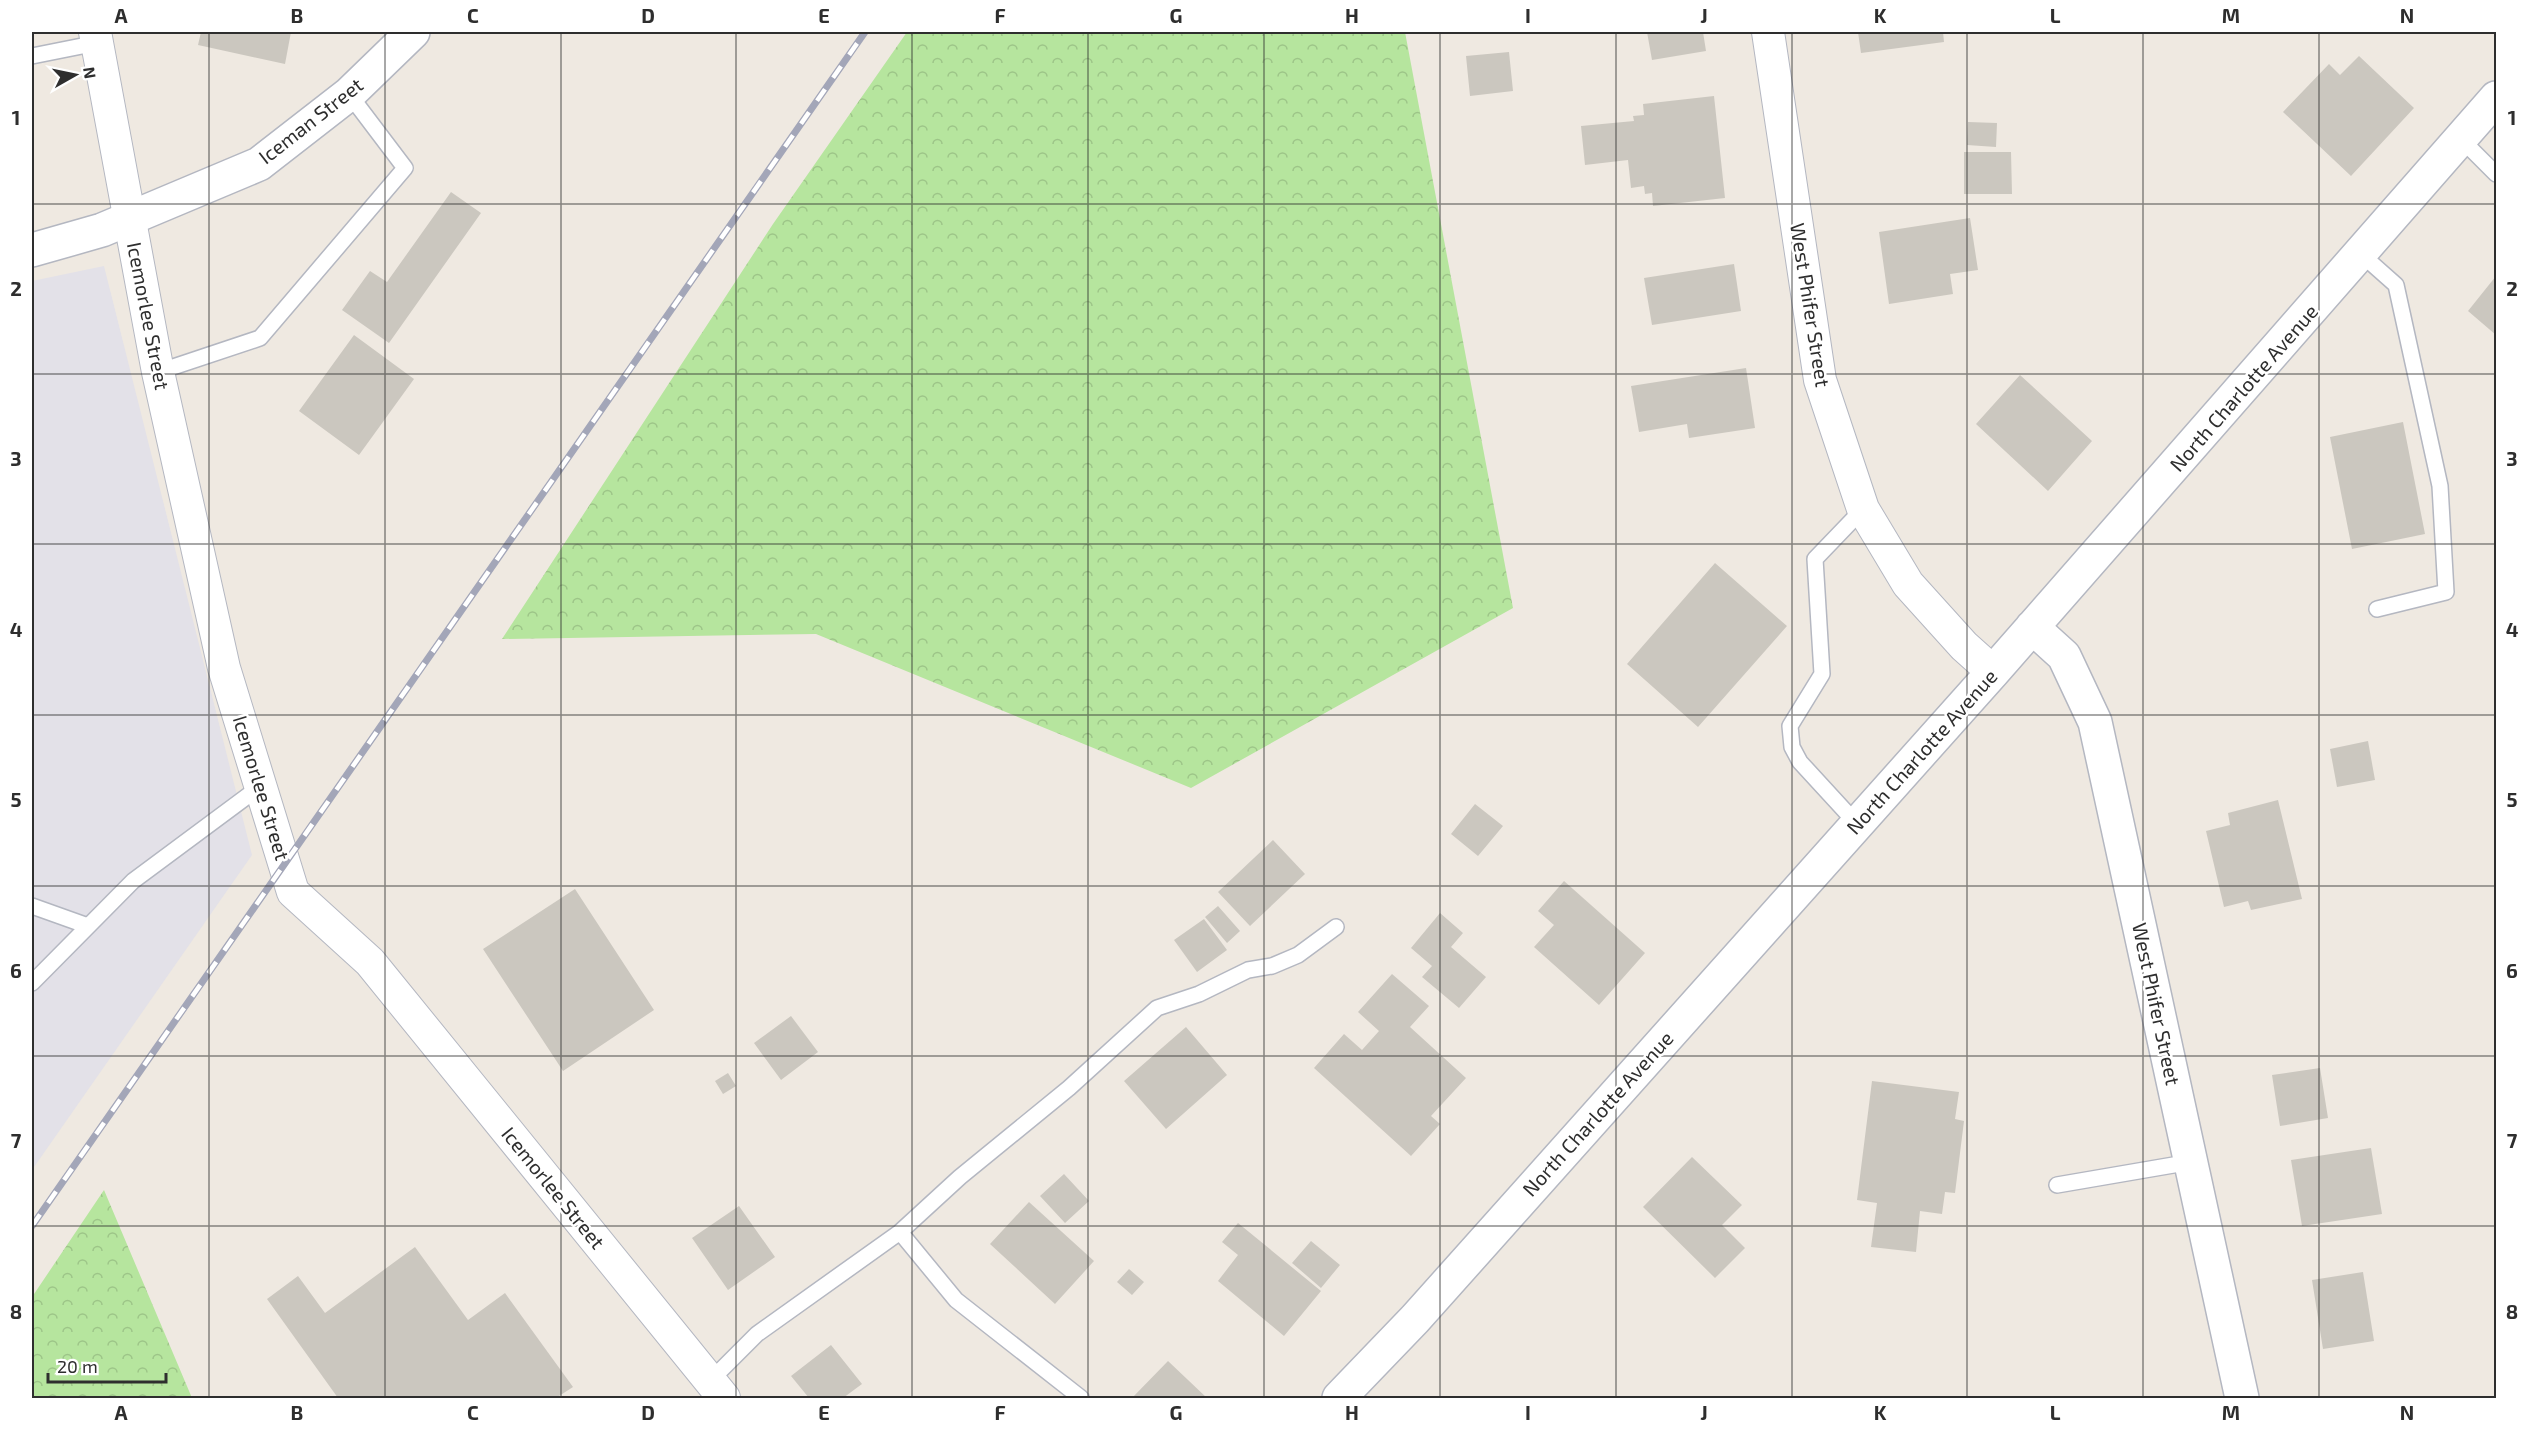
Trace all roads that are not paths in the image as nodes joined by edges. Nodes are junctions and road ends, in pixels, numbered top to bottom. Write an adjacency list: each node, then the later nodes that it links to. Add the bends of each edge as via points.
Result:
1 (413, 32): 5 (main road, Iceman Street)
2 (1768, 32): 13 (street, West Phifer Street, via 1820,380)
3 (96, 38): 4 (lane); 9 (street, Icemorlee Street)
4 (32, 56)
5 (350, 94): 9 (main road, Iceman Street, via 259,164); 12 (lane, via 405,168 260,338)
6 (2496, 98): 7 (main road, North Charlotte Avenue)
7 (2460, 138): 8 (lane); 11 (main road, North Charlotte Avenue)
8 (2496, 174)
9 (129, 219): 10 (main road, Iceman Street); 12 (street, Icemorlee Street)
10 (32, 250)
11 (2361, 254): 14 (lane, via 2396,285 2440,486 2446,592); 15 (main road, North Charlotte Avenue)
12 (158, 372): 17 (street, Icemorlee Street, via 224,668)
13 (1863, 509): 16 (street, West Phifer Street, via 1908,584 1964,646); 18 (lane, via 1815,559 1822,674 1790,726 1792,747 1800,762)
14 (2377, 609)
15 (2032, 627): 16 (main road, North Charlotte Avenue); 23 (main road, West Phifer Street, via 2064,656 2095,722)
16 (1994, 672): 18 (main road, North Charlotte Avenue)
17 (261, 786): 20 (lane, via 133,881); 26 (street, Icemorlee Street, via 293,892 370,962)
18 (1857, 824): 28 (main road, North Charlotte Avenue)
19 (32, 906): 20 (lane)
20 (88, 926): 22 (lane)
21 (1336, 927): 25 (lane, via 1298,954 1272,966 1248,970 1199,994 1156,1008)
22 (32, 983)
23 (2191, 1162): 24 (lane); 29 (main road, West Phifer Street)
24 (2057, 1185)
25 (900, 1232): 26 (lane, via 758,1334); 27 (lane, via 956,1300)
26 (717, 1390)
27 (1081, 1398)
28 (1340, 1398)
29 (2242, 1398)

